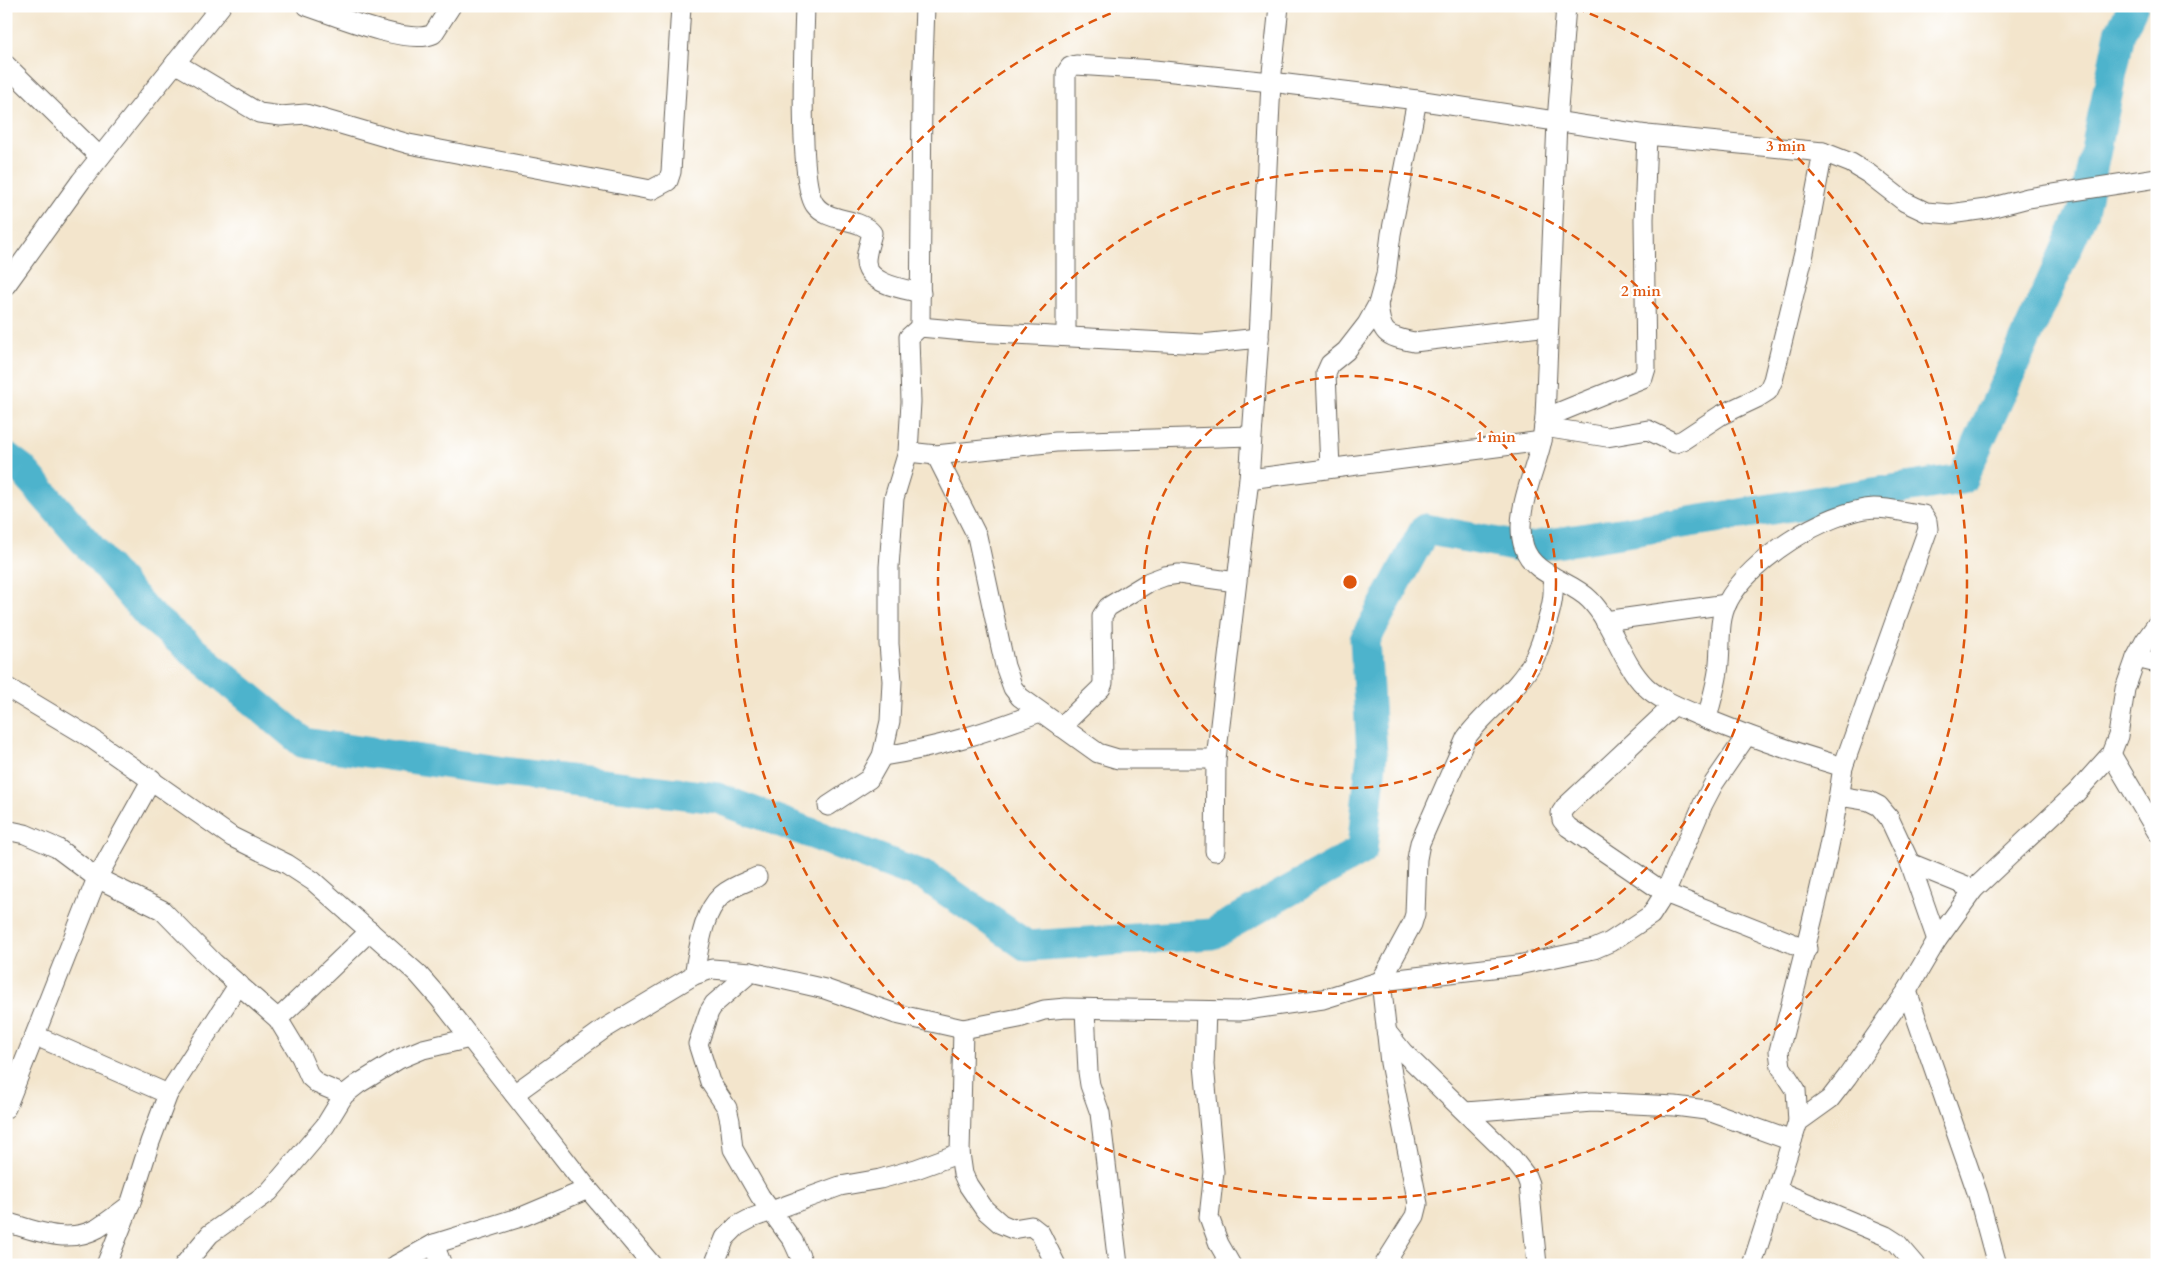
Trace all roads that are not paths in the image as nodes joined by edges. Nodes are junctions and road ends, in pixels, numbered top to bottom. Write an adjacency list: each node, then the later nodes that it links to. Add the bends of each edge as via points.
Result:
1 (220, 6): 9 (street)
2 (307, 6): 3 (street, via 376,31 422,36 433,34)
3 (451, 6)
4 (681, 6): 9 (street, via 672,172 668,181 652,190 409,144 306,114 281,116 259,113)
5 (805, 6): 19 (street, via 804,93 807,181 811,198 816,207 838,220 869,229 872,233 866,260 872,274 888,284)
6 (925, 6): 19 (street)
7 (1280, 6): 11 (street)
8 (1566, 6): 13 (street)
9 (175, 64): 16 (street)
10 (6, 65): 16 (street)
11 (1270, 82): 12 (street); 23 (street, via 1154,70 1070,67 1066,73); 24 (street)
12 (1417, 100): 13 (street); 20 (street)
13 (1557, 121): 14 (street); 21 (street)
14 (1647, 135): 15 (street); 25 (street, via 1644,220 1646,368 1643,378 1637,382)
15 (1823, 152): 17 (street, via 1851,163 1905,202 1926,212 1950,214); 27 (street, via 1800,270 1768,391 1675,443 1648,430 1619,436)
16 (100, 157): 18 (street)
17 (2157, 178)
18 (6, 285)
19 (921, 293): 22 (street)
20 (1378, 304): 21 (street, via 1384,331 1393,337 1414,342); 31 (street, via 1362,330 1346,351 1330,364 1326,373)
21 (1548, 326): 26 (street)
22 (920, 327): 23 (street); 29 (street, via 909,337 911,402)
23 (1066, 336): 24 (street, via 1202,344)
24 (1259, 338): 28 (street)
25 (1568, 409): 26 (street); 27 (street)
26 (1543, 428): 27 (street); 31 (street); 33 (street, via 1521,523 1524,548 1535,565)
27 (1596, 435)
28 (1251, 436): 30 (street, via 1056,442); 32 (street)
29 (908, 452): 30 (street); 47 (street, via 894,498 889,567 892,681 890,720)
30 (936, 455): 42 (street, via 977,536 1005,666 1013,688)
31 (1330, 468): 32 (street)
32 (1249, 479): 34 (street)
33 (1552, 576): 36 (street, via 1590,600); 66 (street, via 1552,605 1534,659 1466,738 1426,830 1417,859 1412,924)
34 (1236, 582): 44 (street, via 1179,574 1165,576 1108,606 1102,616 1102,688); 48 (street)
35 (1726, 604): 36 (street); 43 (street, via 1721,624 1719,665); 49 (street, via 1769,555 1790,540 1834,518 1874,508 1923,516 1928,521 1928,529)
36 (1605, 621): 41 (street, via 1634,674 1646,688)
37 (2157, 624): 38 (street)
38 (2136, 658): 39 (street); 46 (street, via 2125,689 2120,729)
39 (2157, 663)
40 (6, 687): 50 (street)
41 (1674, 705): 43 (street); 60 (street, via 1561,813 1568,828)
42 (1040, 712): 44 (street); 47 (street, via 967,738)
43 (1707, 719): 45 (street)
44 (1061, 727): 48 (street, via 1098,753 1118,759)
45 (1747, 736): 49 (street); 60 (street, via 1703,804)
46 (2111, 754): 54 (street); 59 (street, via 2076,793)
47 (882, 756): 52 (street, via 869,779)
48 (1216, 759): 55 (street)
49 (1843, 767): 51 (street)
50 (152, 779): 58 (street); 61 (street, via 232,838 288,864 313,881)
51 (1839, 796): 56 (street, via 1879,806 1889,818); 63 (street)
52 (828, 806)
53 (6, 830): 58 (street, via 25,834 57,848)
54 (2157, 832)
55 (1215, 851)
56 (1910, 863): 59 (street); 62 (street)
57 (757, 877): 65 (street, via 723,894 714,904 703,933)
58 (97, 878): 67 (street, via 162,910); 74 (street)
59 (1974, 889): 62 (street)
60 (1665, 893): 63 (street); 66 (street, via 1651,915 1594,949 1518,965)
61 (370, 931): 71 (street); 75 (street, via 418,974)
62 (1937, 940): 68 (street)
63 (1807, 949): 81 (street, via 1779,1051 1781,1067 1796,1090)
64 (751, 972): 65 (street, via 712,969); 72 (street, via 825,989 896,1014); 87 (street, via 714,1004 698,1044 710,1082 726,1108 732,1149)
65 (694, 975): 77 (street, via 604,1029)
66 (1381, 980): 70 (street, via 1323,999 1238,1011); 73 (street)
67 (239, 984): 71 (street); 76 (street)
68 (1907, 991): 81 (street, via 1830,1100); 104 (street, via 1978,1194)
69 (1085, 1010): 70 (street); 72 (street, via 1044,1010); 98 (street, via 1088,1072 1100,1113)
70 (1206, 1012): 99 (street, via 1204,1065 1214,1172 1209,1217)
71 (278, 1019): 78 (street, via 310,1077)
72 (963, 1029): 83 (street)
73 (1386, 1031): 80 (street, via 1403,1052); 100 (street, via 1418,1204 1415,1216)
74 (36, 1036): 76 (street); 79 (street)
75 (470, 1038): 77 (street); 78 (street, via 423,1049 399,1059)
76 (168, 1094): 86 (street)
77 (514, 1094): 84 (street)
78 (344, 1095): 91 (street, via 325,1126 269,1192 210,1234)
79 (6, 1108)
80 (1466, 1112): 82 (street, via 1592,1102 1675,1106 1706,1110); 101 (street, via 1526,1176)
81 (1798, 1122): 82 (street)
82 (1792, 1141): 85 (street)
83 (960, 1153): 87 (street, via 880,1179 840,1186); 97 (street, via 963,1174 985,1210 1001,1224 1013,1229 1031,1226 1040,1233)
84 (588, 1189): 89 (street, via 524,1216); 94 (street)
85 (1776, 1190): 102 (street); 103 (street, via 1886,1236 1897,1243)
86 (130, 1205): 88 (street, via 96,1229 76,1235 57,1237); 90 (street)
87 (770, 1212): 95 (street, via 737,1226 725,1238); 96 (street, via 793,1241)
88 (6, 1222)
89 (434, 1244): 92 (street); 93 (street)
90 (106, 1265)
91 (184, 1265)
92 (396, 1265)
93 (442, 1265)
94 (652, 1265)
95 (714, 1265)
96 (804, 1265)
97 (1056, 1265)
98 (1118, 1265)
99 (1231, 1265)
100 (1384, 1265)
101 (1537, 1265)
102 (1752, 1265)
103 (1916, 1265)
104 (1997, 1265)

